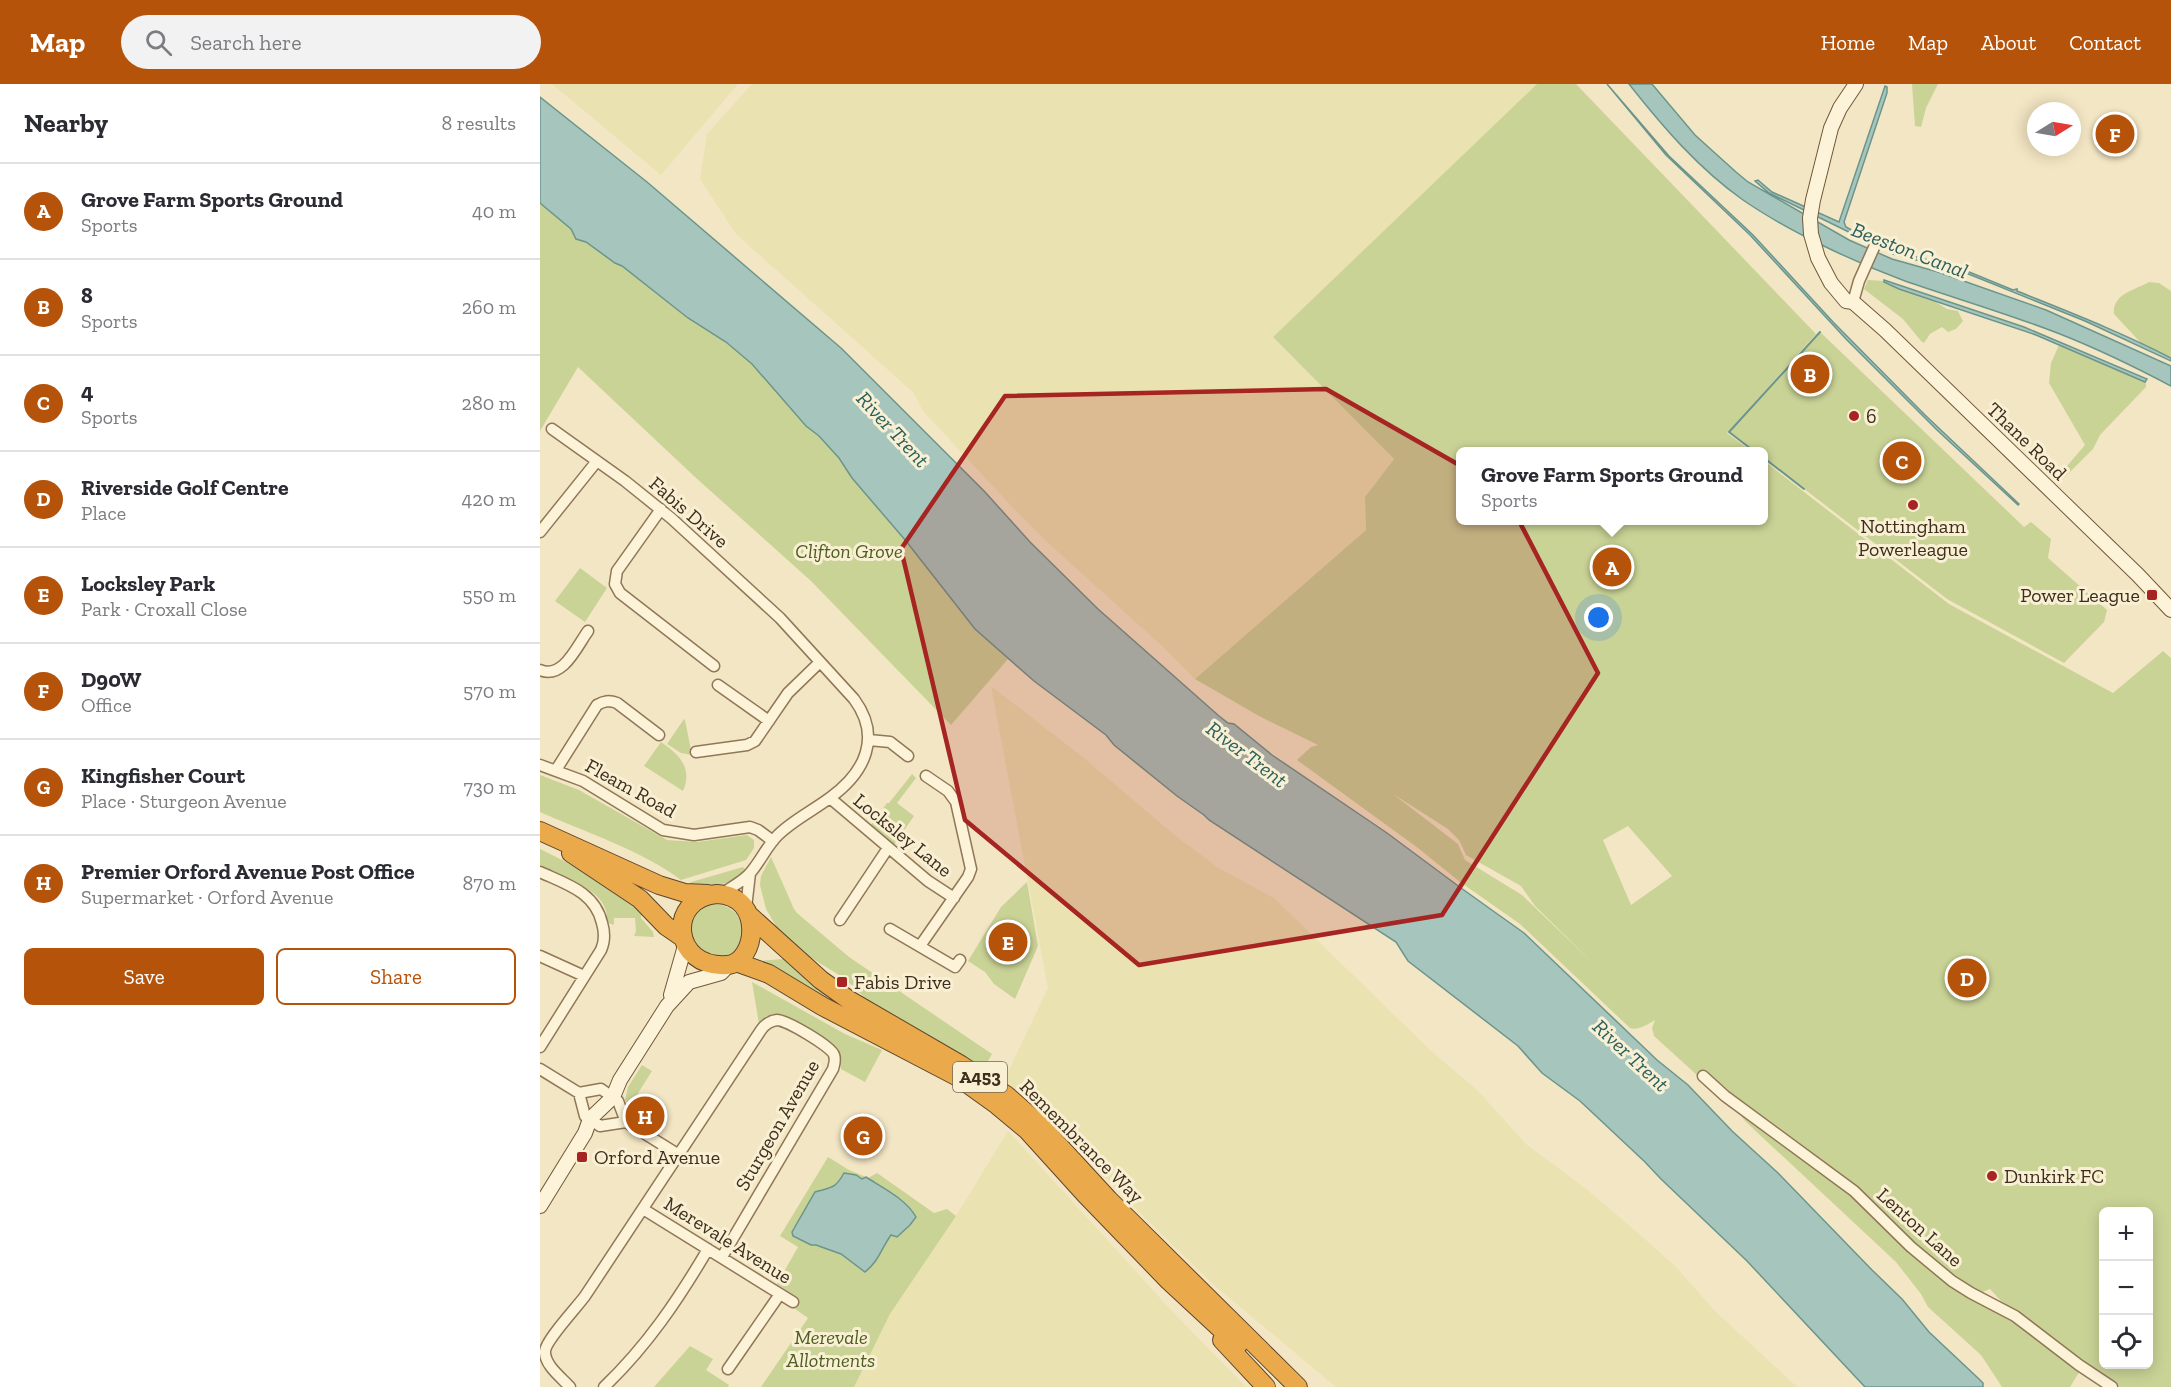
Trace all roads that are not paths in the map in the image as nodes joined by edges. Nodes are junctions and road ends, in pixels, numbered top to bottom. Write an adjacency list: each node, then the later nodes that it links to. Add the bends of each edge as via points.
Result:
1 (1856, 84): 3 (street, Thane Road, via 1831,128 1810,226 1821,263 1850,292)
2 (1876, 243): 3 (street)
3 (1853, 302): 8 (street, Thane Road)
4 (559, 431): 5 (street, Fabis Drive)
5 (597, 461): 6 (street, Fabis Drive); 7 (street)
6 (661, 509): 10 (street, via 617,571 615,584 620,593); 11 (street, Fabis Drive, via 774,612)
7 (540, 532)
8 (2171, 610)
9 (587, 637): 12 (street, via 560,669 549,673)
10 (710, 660)
11 (820, 662): 14 (street, via 794,686); 16 (street, Fabis Drive, via 860,707)
12 (540, 670)
13 (718, 685): 14 (street, via 730,688)
14 (769, 721): 17 (street, via 751,744 712,744)
15 (655, 729): 20 (street, via 617,703 601,703)
16 (869, 740): 18 (street, via 886,741); 22 (street, via 857,770)
17 (696, 752)
18 (902, 755)
19 (540, 765): 20 (street, Fleam Road)
20 (556, 771): 24 (street, Fleam Road, via 583,781 663,830 694,835 750,828)
21 (934, 778): 29 (street, via 956,802 971,864 970,874)
22 (830, 798): 24 (street); 25 (street, Locksley Lane)
23 (540, 832): 28 (highway, via 659,885 685,893); 33 (highway, via 640,899)
24 (773, 841): 27 (street)
25 (888, 848): 29 (street, Locksley Lane); 31 (street)
26 (540, 872): 38 (street, via 583,892 597,909 604,928 604,944)
27 (750, 873): 28 (street); 30 (street)
28 (717, 894): 30 (highway, via 739,901); 33 (highway, via 703,897 689,908 684,918)
29 (954, 898): 34 (street)
30 (748, 912): 37 (highway, via 750,940); 52 (highway, Remembrance Way / A453, via 821,980 849,1000 1006,1095 1040,1125)
31 (840, 913)
32 (890, 929): 34 (street, via 903,931)
33 (684, 941): 37 (highway, via 688,950 702,960); 39 (street)
34 (920, 946): 36 (street, via 956,967)
35 (540, 956): 38 (street)
36 (960, 960)
37 (732, 964): 39 (street, via 721,973 689,982); 52 (highway, Remembrance Way / A453, via 770,974 822,1006 958,1077 1027,1130 1085,1194)
38 (584, 976): 40 (street)
39 (667, 1006): 44 (street)
40 (540, 1047)
41 (540, 1069): 43 (street)
42 (1707, 1080): 62 (street, Lenton Lane, via 1854,1191 1952,1281 2015,1316)
43 (579, 1093): 44 (street, via 601,1089); 45 (street, via 585,1116)
44 (613, 1097): 45 (street); 46 (street)
45 (590, 1119): 46 (street, via 601,1126); 48 (street)
46 (626, 1122): 47 (street)
47 (679, 1155): 49 (street, Sturgeon Avenue); 51 (street, Sturgeon Avenue, via 768,1023 782,1021 832,1051 833,1070)
48 (540, 1206)
49 (643, 1209): 50 (street, Merevale Avenue); 56 (street, Sturgeon Avenue, via 546,1348 547,1361)
50 (708, 1249): 51 (street, Merevale Avenue); 57 (street, via 656,1331)
51 (722, 1257): 53 (street, Merevale Avenue)
52 (1175, 1277): 58 (highway); 59 (highway, Remembrance Way / A453); 60 (highway, Remembrance Way / A453); 61 (highway, via 1255,1333)
53 (780, 1293): 54 (street, Merevale Avenue); 55 (street)
54 (793, 1302)
55 (728, 1369)
56 (570, 1387)
57 (604, 1387)
58 (1266, 1387)
59 (1280, 1387)
60 (1298, 1387)
61 (1313, 1387)
62 (2112, 1387)

